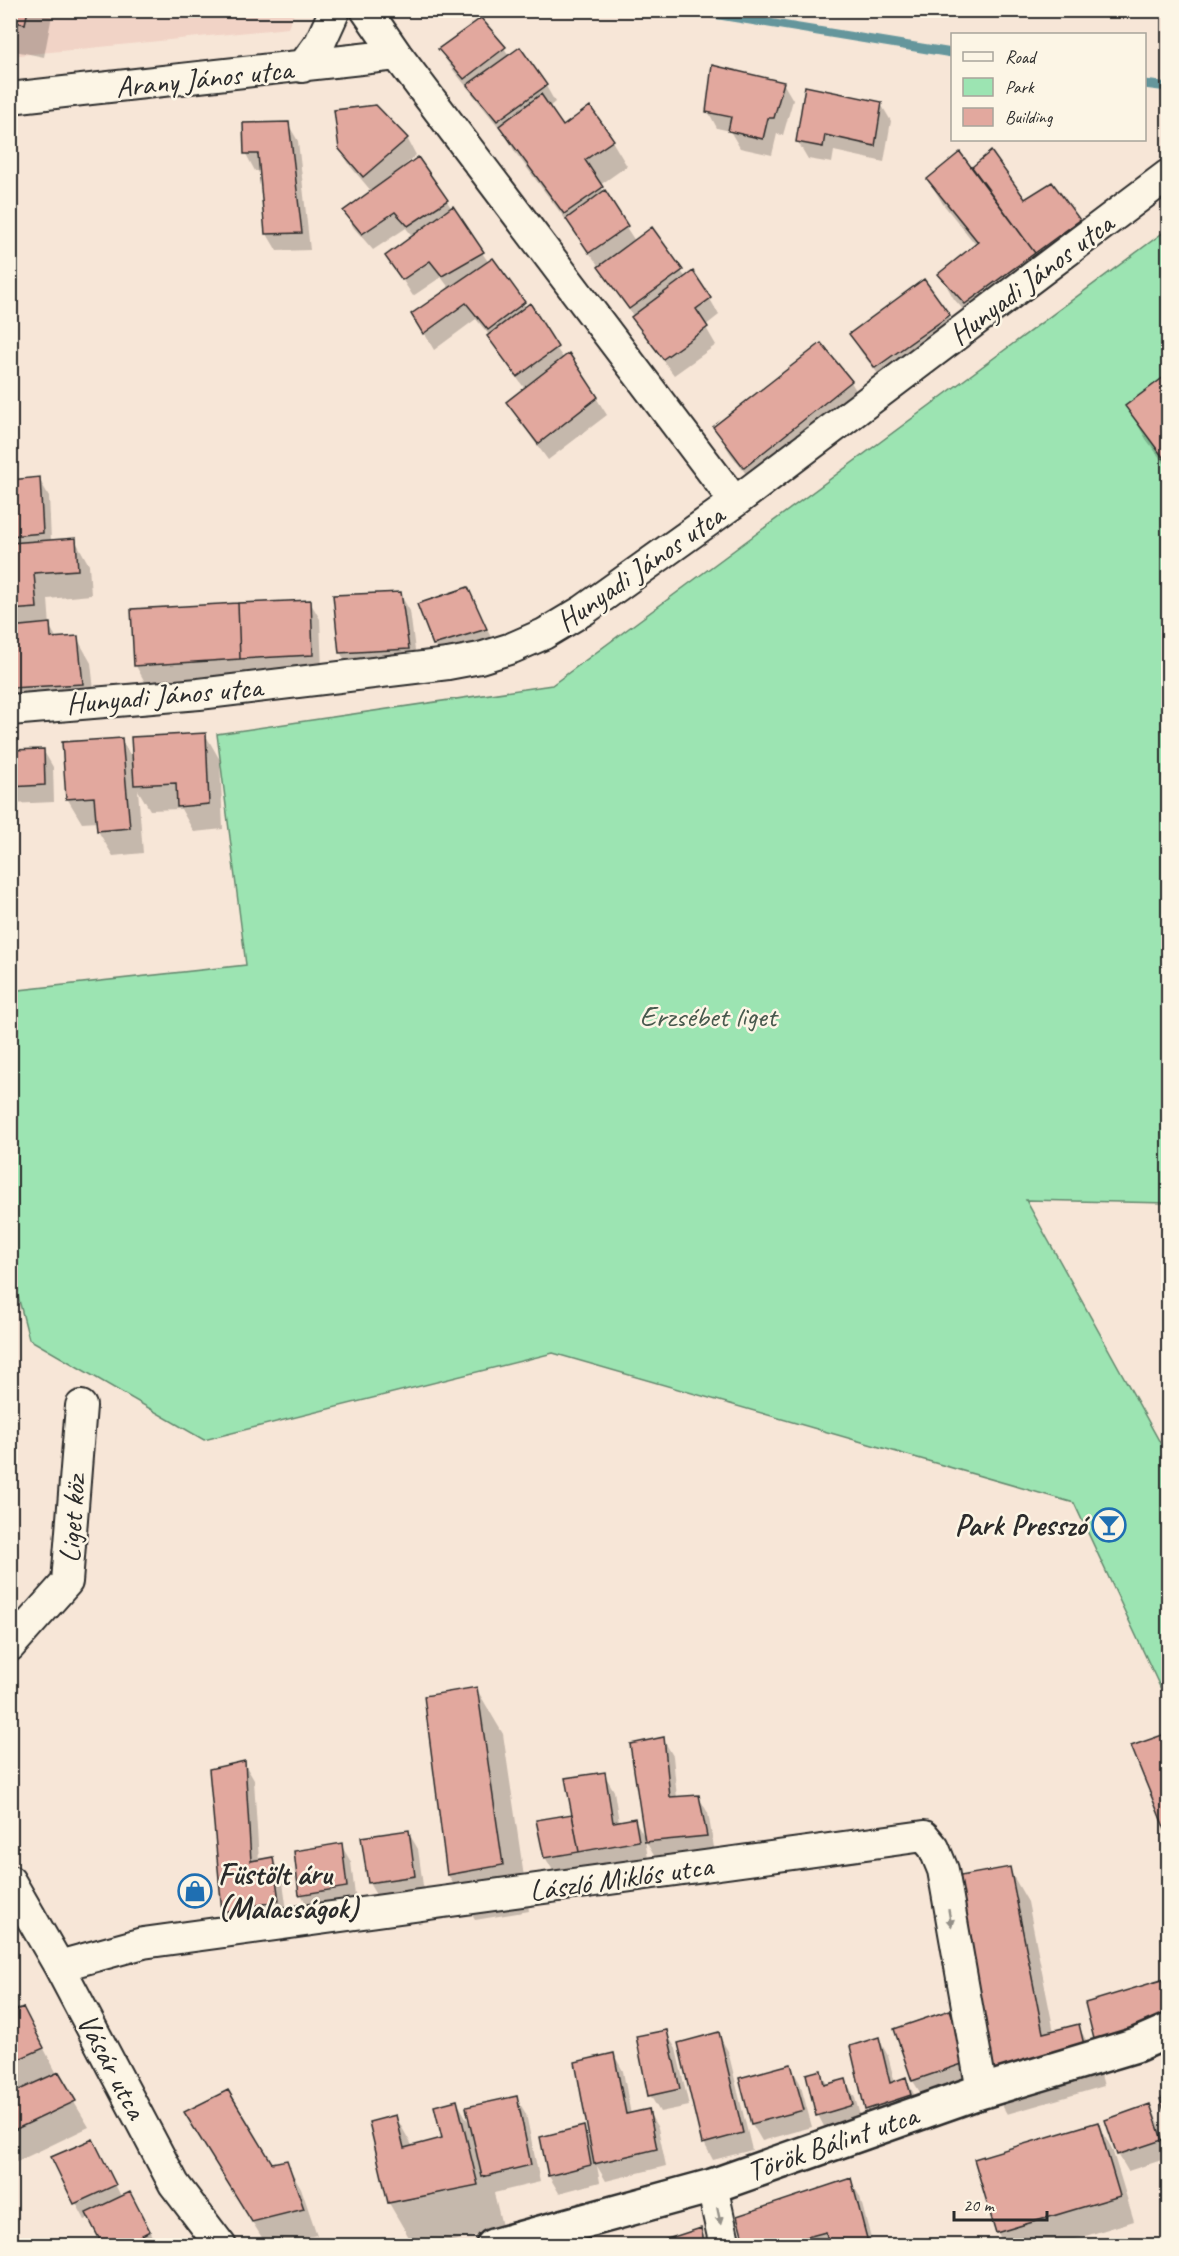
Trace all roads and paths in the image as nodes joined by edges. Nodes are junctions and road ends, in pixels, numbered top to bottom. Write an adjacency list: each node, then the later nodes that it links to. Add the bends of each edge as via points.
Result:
1 (335, 10): 4 (street, via 320,43)
2 (366, 10): 3 (street)
3 (397, 56): 4 (street, Arany János utca); 7 (street)
4 (302, 67): 5 (street, Arany János utca)
5 (10, 98)
6 (1168, 175): 7 (street, Hunyadi János utca)
7 (735, 502): 8 (street, Hunyadi János utca, via 584,610 544,634 480,658 199,694)
8 (10, 710)
9 (81, 1406): 10 (street, Liget köz, via 67,1582)
10 (10, 1646)
11 (10, 1881): 12 (street, Vásár utca)
12 (59, 1966): 14 (street, László Miklós utca, one-way to 14, via 143,1943 924,1836 941,1861); 16 (street, Vásár utca, via 174,2184)
13 (1168, 2031): 14 (street, Török Bálint utca, via 1136,2045)
14 (982, 2091): 15 (street, Török Bálint utca)
15 (712, 2186): 17 (street, Török Bálint utca); 18 (street, one-way to 18)
16 (220, 2246)
17 (493, 2246)
18 (725, 2246)

